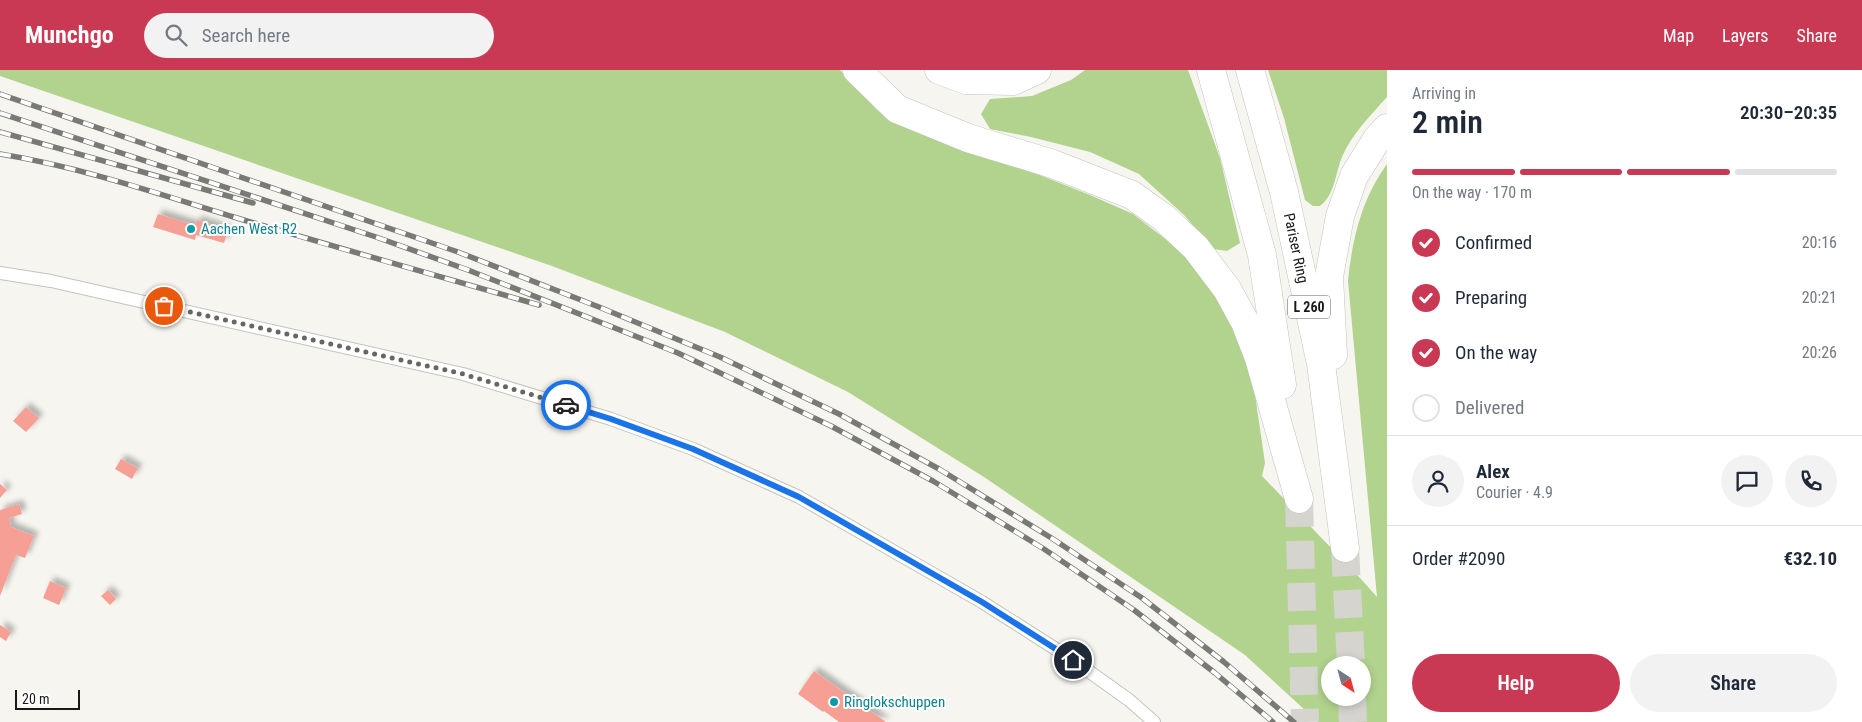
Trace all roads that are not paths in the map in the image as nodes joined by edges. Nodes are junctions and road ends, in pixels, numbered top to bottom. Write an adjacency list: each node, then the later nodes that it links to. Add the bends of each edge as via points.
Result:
1 (857, 70): 4 (highway, L 260, via 897,109 968,138 1053,164 1132,195 1190,242 1227,289 1245,322 1259,358 1299,499 1262,255)
2 (939, 70): 3 (highway, via 966,80 1013,81)
3 (1037, 70)
4 (1211, 70)
5 (1250, 70): 6 (highway, Pariser Ring / L 260, via 1284,192 1321,364 1345,548 1328,277 1340,216 1354,176)
6 (1387, 128)
7 (0, 273): 8 (lane, via 51,281 463,374 611,419 693,449 799,497 982,602 1073,660)
8 (1154, 722)

